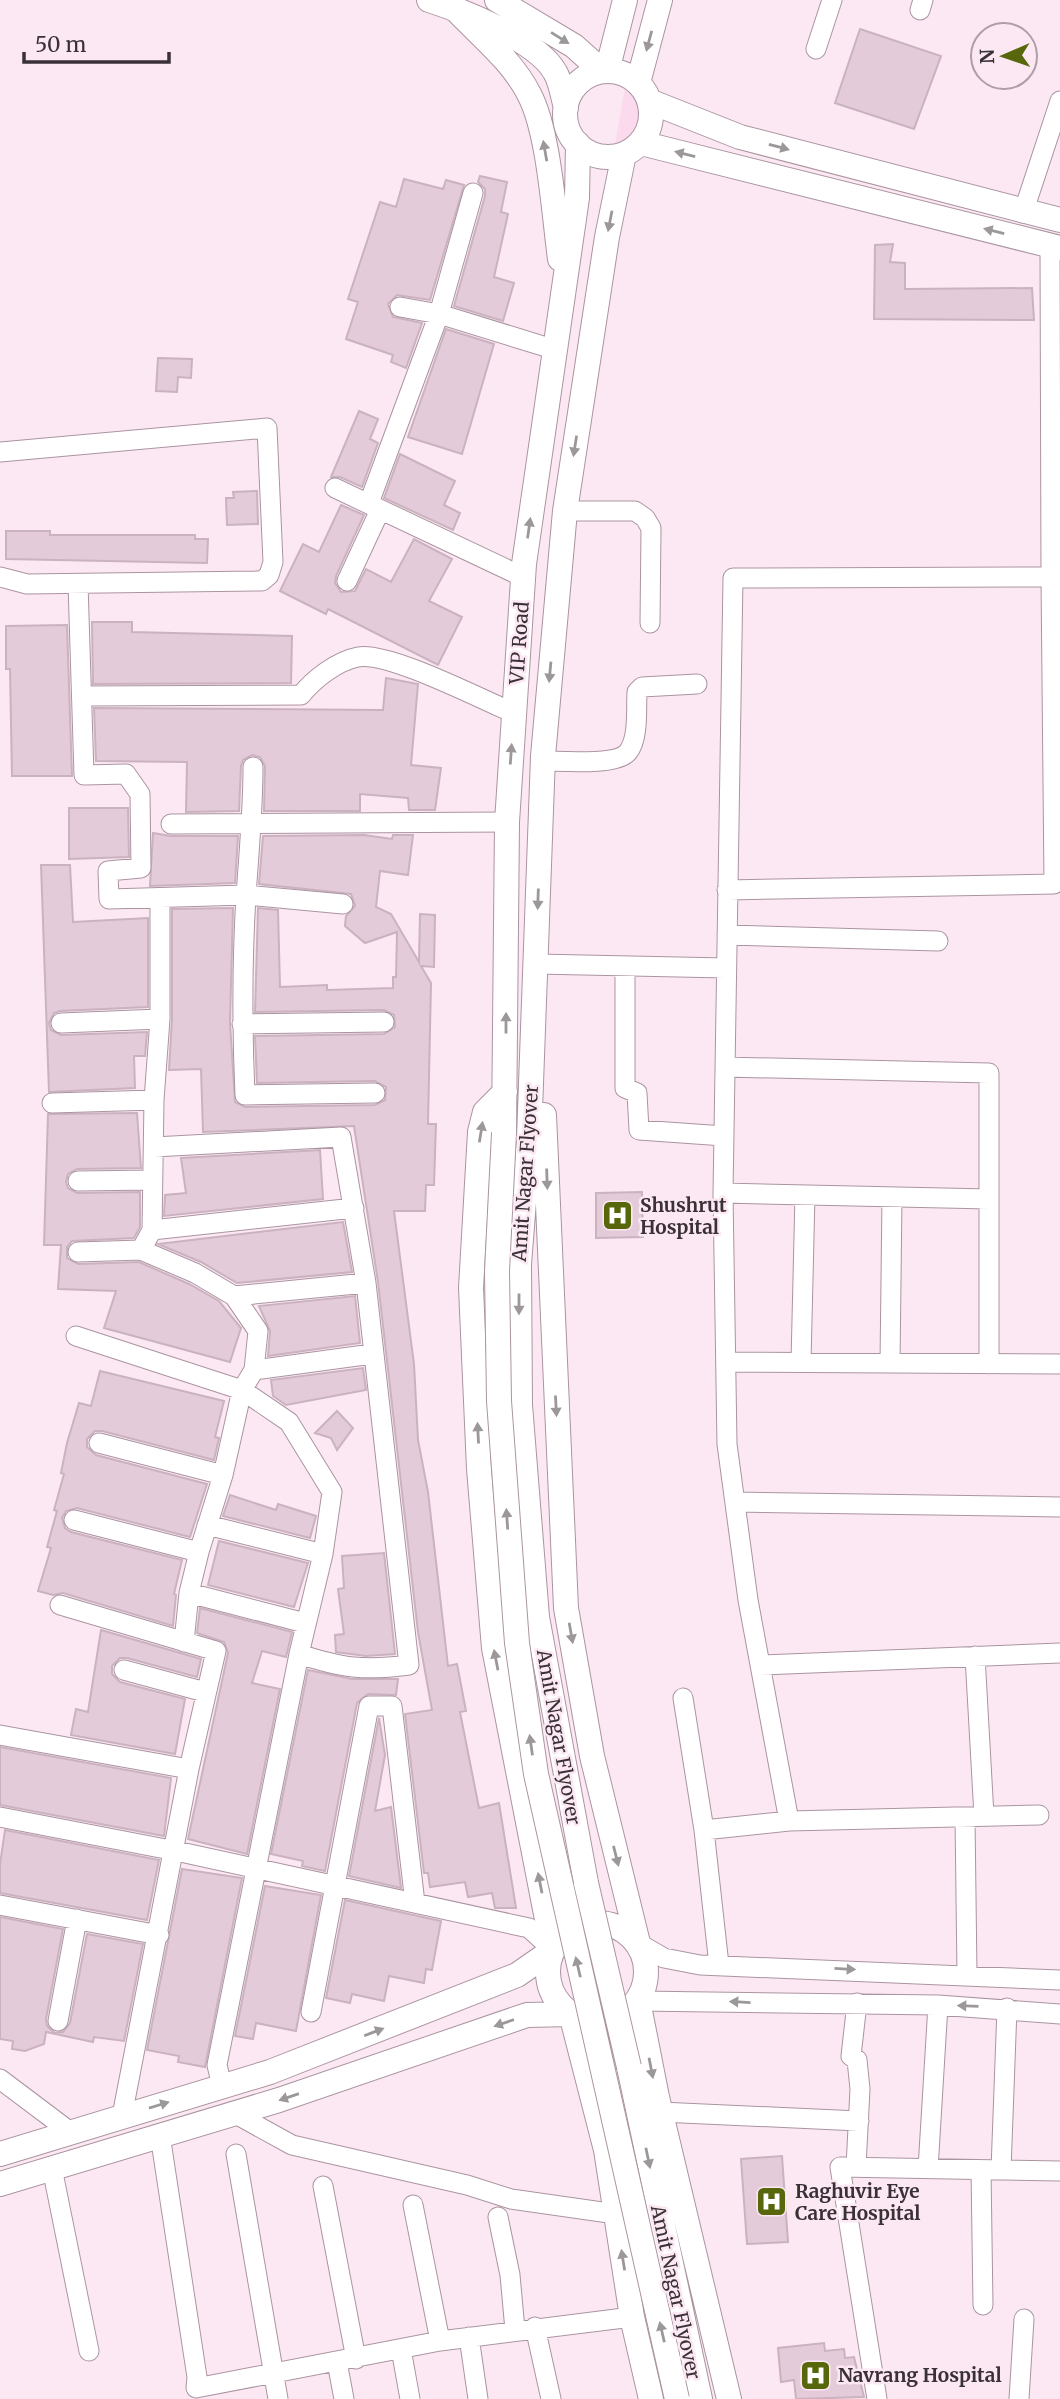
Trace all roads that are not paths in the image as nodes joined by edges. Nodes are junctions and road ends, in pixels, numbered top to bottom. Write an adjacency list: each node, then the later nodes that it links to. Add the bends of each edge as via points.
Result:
1 (429, 0): 6 (main road)
2 (625, 0): 8 (main road)
3 (660, 0): 9 (main road, one-way to 9)
4 (832, 0): 7 (street)
5 (506, 5): 8 (main road, one-way to 8, via 574,46)
6 (458, 12): 11 (main road, via 538,53 555,72); 18 (main road, one-way to 6, via 545,146 530,95 508,63)
7 (816, 50)
8 (604, 71): 9 (main road, via 627,75); 11 (main road, via 578,84)
9 (644, 92): 13 (main road, via 649,127); 15 (main road, one-way to 15, via 740,137)
10 (1060, 101): 15 (street)
11 (566, 108): 12 (main road)
12 (578, 144): 13 (main road, via 600,156); 18 (main road, VIP Road, via 577,198)
13 (632, 148): 17 (main road, one-way to 13); 25 (main road, VIP Road, one-way to 25, via 607,237)
14 (473, 193): 20 (street)
15 (1023, 213): 16 (main road)
16 (1060, 220)
17 (1055, 247): 28 (street)
18 (564, 291): 21 (main road, VIP Road)
19 (400, 307): 20 (street)
20 (439, 314): 21 (street); 24 (street)
21 (556, 350): 26 (main road, VIP Road, one-way to 21)
22 (0, 452): 30 (street, via 268,428 274,562 262,581)
23 (335, 488): 24 (street)
24 (374, 507): 26 (street); 29 (street)
25 (565, 511): 31 (street, via 635,511 645,518 651,528); 36 (main road, VIP Road, one-way to 36)
26 (523, 576): 35 (main road, VIP Road)
27 (0, 577): 30 (street, via 27,584)
28 (1055, 577): 33 (street); 42 (street, via 733,578)
29 (347, 580)
30 (78, 584): 34 (street)
31 (650, 623)
32 (697, 684): 36 (street, via 642,687 637,692 634,738 629,751 618,760)
33 (1056, 687): 38 (street)
34 (83, 696): 35 (street, via 301,695 314,680 360,657 396,663); 44 (street, via 85,775 126,774 140,794 141,868 108,871 109,899)
35 (514, 713): 39 (main road, VIP Road, one-way to 35)
36 (543, 761): 48 (main road, VIP Road, one-way to 48)
37 (253, 766): 41 (street)
38 (1056, 782): 42 (street, via 1054,884)
39 (507, 822): 41 (street); 57 (main road, VIP Road, one-way to 39)
40 (171, 824): 41 (street)
41 (253, 825): 43 (street)
42 (727, 890): 46 (street)
43 (246, 895): 44 (street); 45 (street); 54 (street)
44 (160, 898): 51 (street)
45 (342, 904)
46 (727, 934): 47 (street); 50 (street)
47 (938, 942)
48 (536, 964): 49 (street); 55 (main road, Amit Nagar Flyover)
49 (625, 965): 50 (street); 61 (street, via 625,1088 637,1093 639,1130)
50 (726, 968): 56 (street)
51 (160, 1019): 53 (street); 59 (street)
52 (384, 1022): 54 (street)
53 (61, 1023)
54 (242, 1024): 58 (street, via 245,1095)
55 (531, 1063): 117 (main road, one-way to 117, via 544,1100 566,1608 592,1756); 170 (main road, Amit Nagar Flyover, one-way to 170, bridge, via 519,1264 520,1405 537,1617 586,1883)
56 (725, 1068): 61 (street); 68 (street, via 989,1073)
57 (505, 1091): 118 (main road, one-way to 57, via 494,1648 479,1469 471,1288 480,1132 485,1112); 169 (main road, Amit Nagar Flyover, one-way to 57, bridge, via 541,1801 519,1656 499,1401 497,1271)
58 (375, 1093)
59 (154, 1100): 60 (street); 62 (street)
60 (52, 1103)
61 (724, 1136): 65 (street)
62 (154, 1147): 63 (street); 69 (street, via 341,1137)
63 (152, 1180): 64 (street); 70 (street)
64 (78, 1181)
65 (723, 1193): 66 (street); 77 (street)
66 (805, 1195): 67 (street); 78 (street)
67 (892, 1197): 68 (street); 79 (street)
68 (989, 1199): 80 (street)
69 (354, 1208): 70 (street); 73 (street)
70 (152, 1230): 71 (street)
71 (141, 1250): 72 (street); 74 (street)
72 (78, 1252)
73 (366, 1283): 74 (street); 76 (street)
74 (234, 1296): 82 (street, via 258,1331)
75 (76, 1336): 83 (street)
76 (372, 1354): 82 (street); 97 (street, via 409,1665 370,1670 331,1665)
77 (726, 1362): 78 (street); 86 (street, via 727,1444)
78 (801, 1363): 79 (street)
79 (890, 1363): 80 (street)
80 (989, 1364): 81 (street)
81 (1060, 1364)
82 (254, 1370): 83 (street)
83 (242, 1390): 85 (street); 91 (street, via 289,1422 332,1492)
84 (99, 1443): 85 (street)
85 (223, 1475): 89 (street)
86 (735, 1502): 87 (street); 99 (street)
87 (1060, 1507)
88 (74, 1520): 90 (street)
89 (207, 1525): 90 (street); 91 (street)
90 (199, 1552): 92 (street)
91 (323, 1554): 94 (street)
92 (190, 1593): 94 (street); 95 (street)
93 (60, 1605): 95 (street)
94 (305, 1623): 97 (street)
95 (184, 1642): 101 (street, via 216,1651)
96 (1060, 1653): 98 (street)
97 (299, 1654): 111 (street)
98 (975, 1656): 99 (street); 106 (street)
99 (760, 1665): 108 (street)
100 (124, 1670): 101 (street)
101 (205, 1692): 104 (street)
102 (683, 1698): 109 (street)
103 (0, 1735): 104 (street)
104 (189, 1769): 110 (street)
105 (1039, 1815): 106 (street)
106 (974, 1816): 108 (street); 120 (street)
107 (0, 1817): 110 (street)
108 (789, 1821): 109 (street)
109 (704, 1830): 119 (street)
110 (176, 1851): 111 (street); 116 (street)
111 (254, 1869): 112 (street); 131 (street, via 216,2065)
112 (335, 1885): 113 (street); 113 (street, via 369,1706 392,1706); 126 (street)
113 (415, 1903): 118 (street, via 529,1928)
114 (0, 1905): 115 (street)
115 (77, 1919): 116 (street); 129 (street)
116 (159, 1936): 134 (street)
117 (638, 1943): 118 (main road, via 615,1926 586,1923 573,1929); 119 (street, via 664,1958); 122 (main road, via 647,1972)
118 (553, 1950): 127 (main road, via 550,1985); 131 (main road, one-way to 118, via 270,2073 517,1975)
119 (719, 1965): 120 (street, one-way to 120)
120 (967, 1975): 121 (street)
121 (1060, 1980)
122 (638, 2001): 123 (street, one-way to 122); 127 (main road, via 627,2012 599,2022); 132 (main road, one-way to 132)
123 (857, 2003): 124 (street); 135 (street, via 851,2056 857,2060)
124 (938, 2005): 125 (street, one-way to 124); 142 (street)
125 (1007, 2008): 128 (street); 144 (street)
126 (311, 2012)
127 (571, 2014): 133 (main road, one-way to 133, via 527,2015); 149 (main road, via 606,2150)
128 (1060, 2014)
129 (58, 2021)
130 (0, 2079): 136 (street)
131 (222, 2086): 134 (main road, one-way to 131)
132 (660, 2112): 135 (street); 171 (main road)
133 (234, 2113): 137 (main road); 149 (street, via 292,2146 511,2199)
134 (122, 2116): 136 (main road)
135 (859, 2121): 140 (street)
136 (69, 2131): 138 (main road)
137 (160, 2135): 141 (main road); 162 (street)
138 (0, 2154)
139 (236, 2154): 161 (street)
140 (856, 2167): 142 (street); 172 (street, via 840,2167)
141 (52, 2168): 146 (main road); 159 (street)
142 (928, 2169): 143 (street)
143 (981, 2170): 144 (street); 151 (street)
144 (1001, 2170): 145 (street)
145 (1060, 2171)
146 (0, 2184)
147 (323, 2186): 160 (street)
148 (413, 2205): 157 (street)
149 (616, 2214): 152 (main road, one-way to 149)
150 (498, 2217): 155 (street)
151 (983, 2305)
152 (632, 2317): 154 (street); 168 (main road)
153 (1024, 2319): 173 (street)
154 (535, 2327): 155 (street); 167 (street)
155 (515, 2330): 156 (street)
156 (469, 2337): 157 (street); 166 (street)
157 (440, 2341): 158 (street)
158 (401, 2348): 160 (street); 165 (street)
159 (89, 2351)
160 (347, 2361): 161 (street); 164 (street)
161 (274, 2374): 162 (street); 163 (street)
162 (198, 2393)
163 (278, 2399)
164 (344, 2399)
165 (410, 2399)
166 (478, 2399)
167 (551, 2399)
168 (651, 2399)
169 (677, 2399)
170 (700, 2399)
171 (729, 2399)
172 (877, 2399)
173 (1019, 2399)

